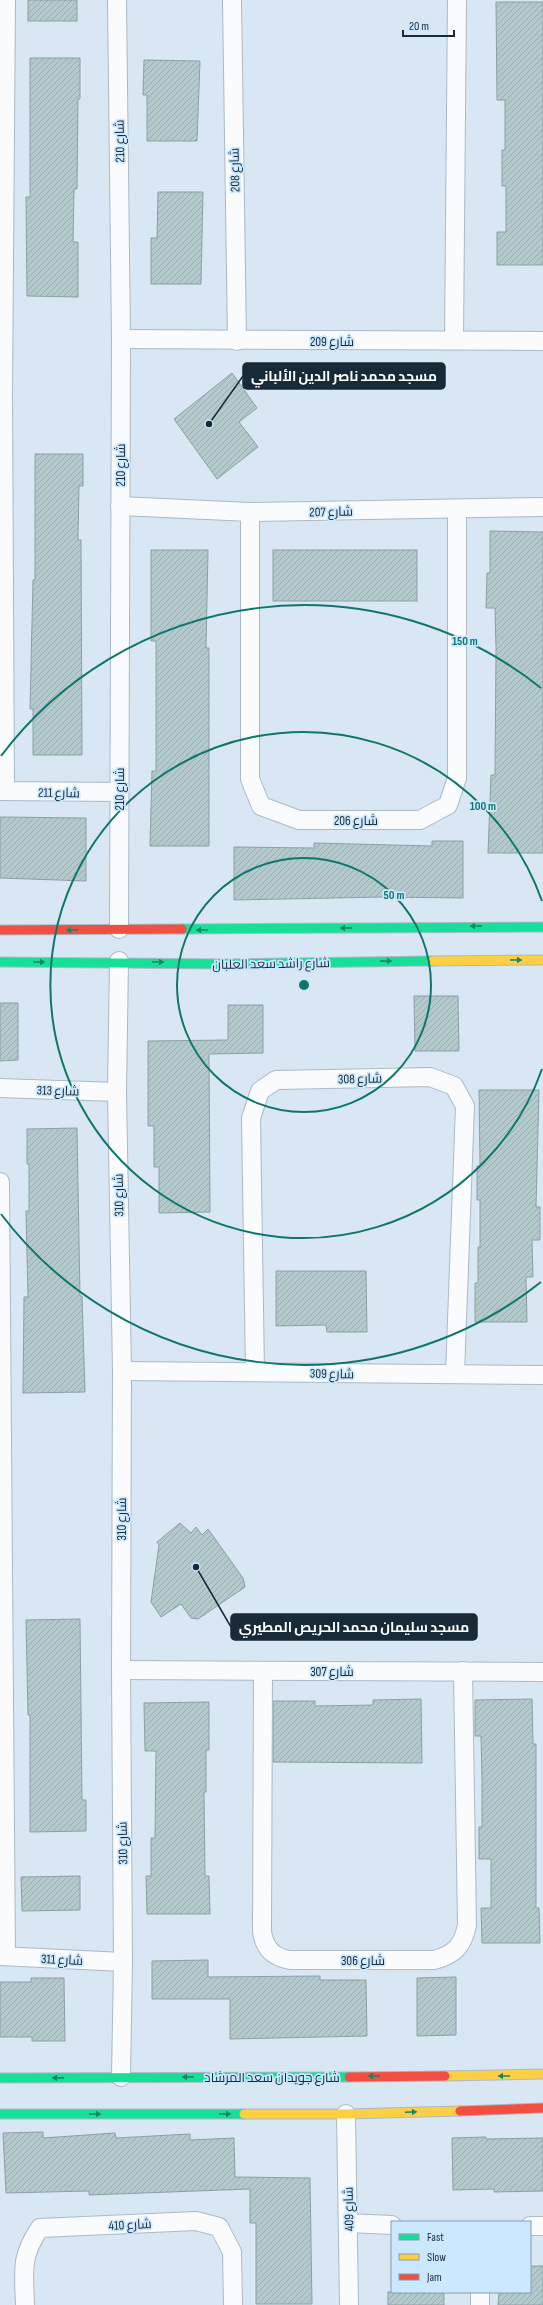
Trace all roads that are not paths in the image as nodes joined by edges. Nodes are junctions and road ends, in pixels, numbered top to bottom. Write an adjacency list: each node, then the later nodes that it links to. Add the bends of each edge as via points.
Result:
1 (6, 0): 5 (street)
2 (118, 0): 6 (street, شارع 210)
3 (232, 0): 8 (street, شارع 208)
4 (457, 0): 7 (street)
5 (2, 195): 10 (street)
6 (121, 339): 8 (street, شارع 209); 11 (street, شارع 210)
7 (454, 340): 8 (street, شارع 209); 9 (street, شارع 209)
8 (237, 341)
9 (543, 341)
10 (2, 375): 15 (street)
11 (120, 506): 14 (street, شارع 207); 17 (street, شارع 210)
12 (543, 506): 13 (street, شارع 207)
13 (457, 509): 14 (street, شارع 207); 14 (street, شارع 206, via 457,778 448,805 420,820 299,820 261,806 250,779)
14 (250, 512)
15 (2, 547): 16 (street)
16 (2, 791): 17 (street, شارع 211)
17 (119, 792): 20 (street, شارع 210)
18 (494, 926): 19 (main road); 20 (main road, one-way to 20, via 224,933); 22 (main road, via 502,933)
19 (543, 927)
20 (119, 929): 21 (main road, one-way to 21)
21 (0, 930)
22 (503, 939)
23 (502, 949): 24 (main road)
24 (490, 960): 25 (main road, شارع راشد سعد العلبان, one-way to 25); 26 (main road, شارع راشد سعد العلبان, one-way to 24)
25 (543, 960)
26 (119, 961): 27 (main road, شارع راشد سعد العلبان, one-way to 26); 29 (street, شارع 310)
27 (0, 962)
28 (0, 1088): 29 (street, شارع 313)
29 (117, 1092): 32 (street, شارع 310)
30 (0, 1182): 31 (street)
31 (1, 1352): 36 (street)
32 (122, 1371): 33 (street, شارع 309); 37 (street, شارع 310)
33 (255, 1372): 34 (street, شارع 309); 34 (street, شارع 308, via 251,1118 260,1090 276,1080 430,1077 454,1086 465,1106)
34 (455, 1374): 35 (street, شارع 309)
35 (543, 1375)
36 (2, 1528): 41 (street)
37 (121, 1670): 38 (street, شارع 307); 43 (street, شارع 310)
38 (263, 1671): 39 (street, شارع 307); 39 (street, شارع 306, via 264,1943 270,1952 279,1958 290,1960 434,1960 446,1957 458,1949 465,1938 467,1925)
39 (463, 1671): 40 (street, شارع 307)
40 (543, 1672)
41 (1, 1706): 42 (street)
42 (3, 1956): 43 (street, شارع 311)
43 (123, 1962): 45 (street, شارع 310)
44 (543, 2074): 45 (main road, شارع جويدان سعد المرشاد, one-way to 45)
45 (121, 2077): 46 (main road, شارع جويدان سعد المرشاد, one-way to 46)
46 (0, 2078)
47 (543, 2108): 49 (main road, one-way to 47)
48 (0, 2114): 49 (main road, one-way to 49)
49 (346, 2114): 50 (street, شارع 409)
50 (348, 2223): 51 (street); 57 (street, شارع 409)
51 (391, 2225)
52 (531, 2226): 53 (street)
53 (543, 2226)
54 (480, 2293): 58 (street)
55 (25, 2305): 56 (street, شارع 410, via 24,2263 29,2245 40,2228 196,2221 219,2227 232,2252)
56 (233, 2305)
57 (349, 2305)
58 (480, 2305)

